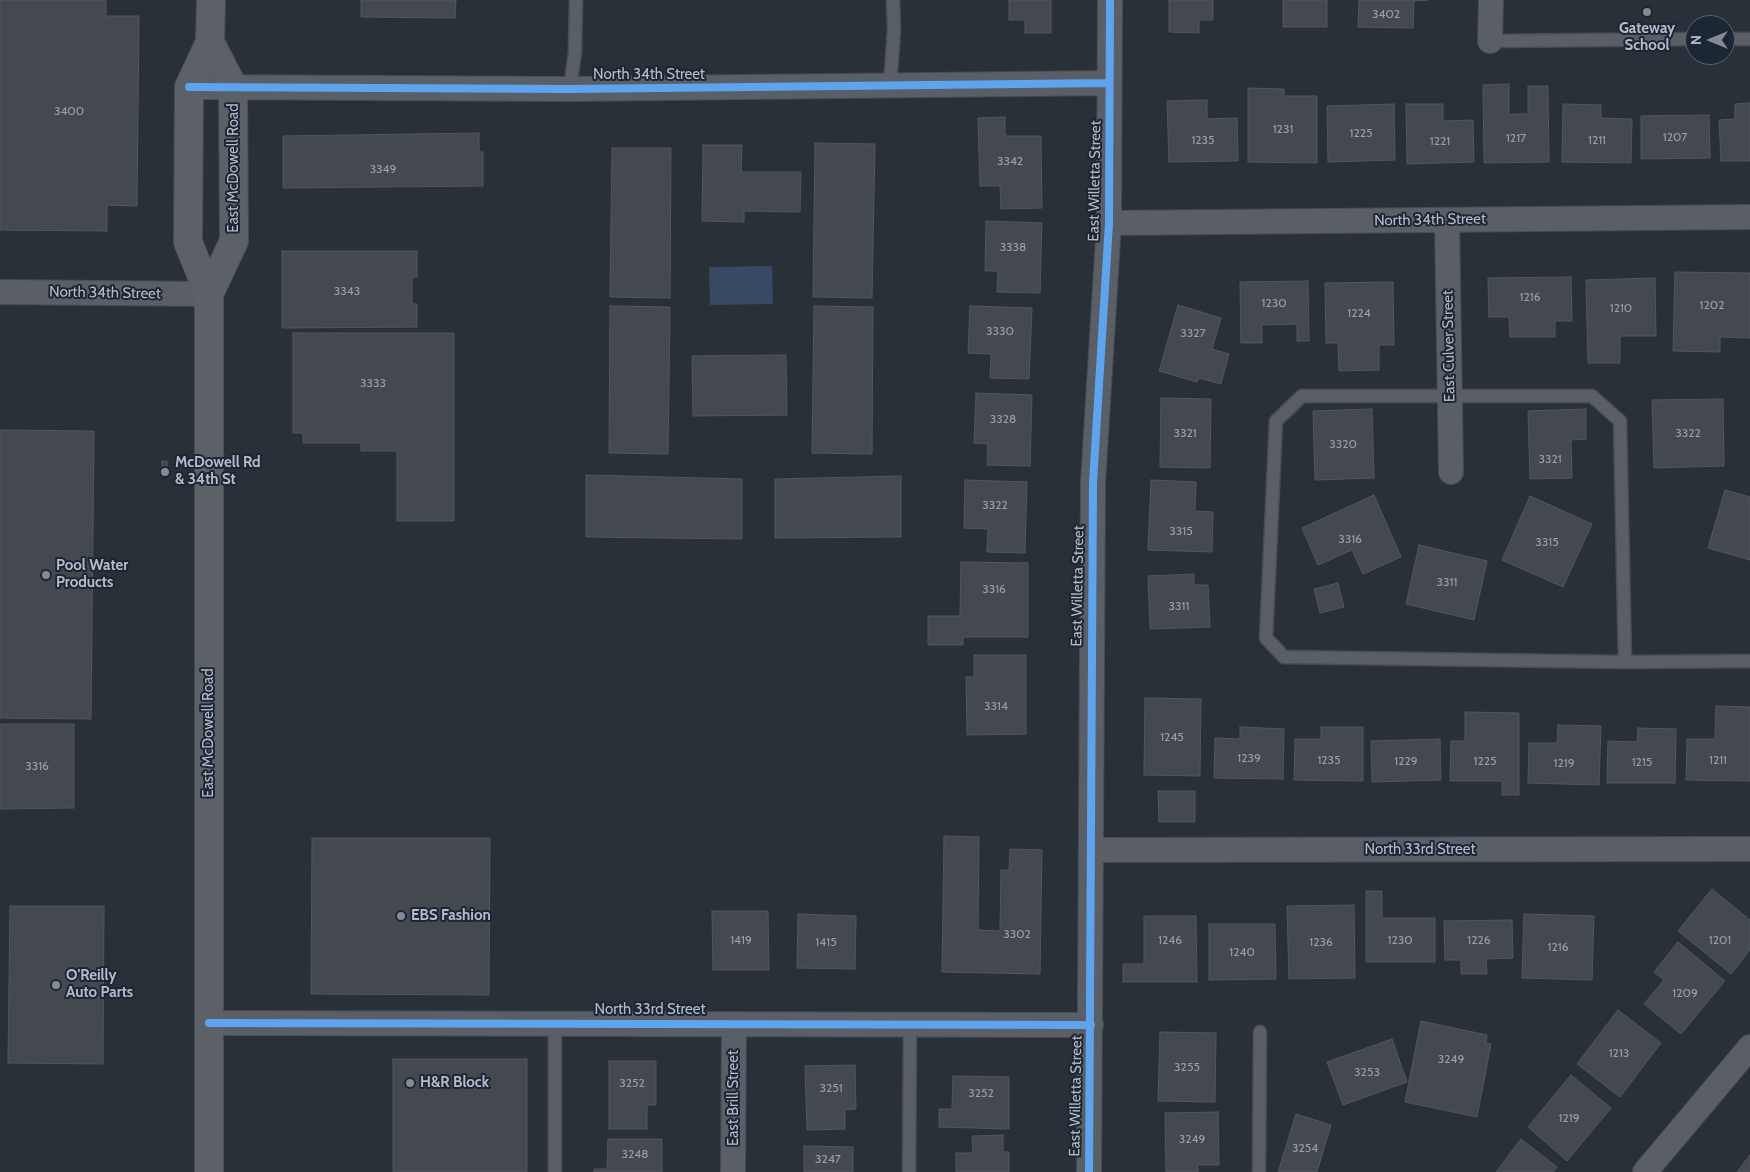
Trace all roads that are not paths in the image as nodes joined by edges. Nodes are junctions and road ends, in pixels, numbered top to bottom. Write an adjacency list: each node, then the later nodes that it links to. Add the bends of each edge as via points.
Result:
1 (211, 0): 10 (main road, East McDowell Road)
2 (576, 0): 15 (lane)
3 (893, 0): 12 (lane)
4 (1110, 0): 11 (street, East Willetta Street)
5 (1491, 0): 9 (street)
6 (1685, 39): 9 (lane)
7 (1735, 39): 8 (lane)
8 (1750, 39)
9 (1490, 40)
10 (210, 42): 13 (main road, East McDowell Road); 14 (main road, East McDowell Road)
11 (1109, 83): 12 (street, North 34th Street); 18 (street, East Willetta Street)
12 (890, 86): 15 (street, North 34th Street)
13 (190, 87): 14 (street, North 34th Street); 20 (main road, East McDowell Road, via 188,242)
14 (233, 87): 15 (street, North 34th Street); 20 (main road, East McDowell Road, via 234,241)
15 (570, 89)
16 (1750, 217): 17 (street, North 34th Street)
17 (1447, 220): 18 (street, North 34th Street); 21 (street, East Culver Street)
18 (1109, 223): 26 (street, East Willetta Street, via 1093,482)
19 (0, 292): 20 (street, North 34th Street)
20 (210, 294): 28 (main road, East McDowell Road)
21 (1450, 394): 22 (street, East Culver Street); 24 (lane, via 1592,396 1620,421); 24 (lane, via 1302,396 1276,420 1266,638 1284,657)
22 (1451, 472)
23 (1750, 661): 24 (lane)
24 (1625, 662)
25 (1750, 849): 26 (street, North 33rd Street)
26 (1091, 850): 31 (street, East Willetta Street)
27 (555, 1023): 28 (street, North 33rd Street); 29 (street, North 33rd Street); 35 (lane)
28 (209, 1024): 34 (main road, East McDowell Road)
29 (734, 1024): 30 (street, North 33rd Street); 36 (street, East Brill Street)
30 (910, 1025): 31 (street, North 33rd Street); 37 (lane)
31 (1091, 1025): 38 (street, East Willetta Street)
32 (1260, 1032): 39 (lane)
33 (1750, 1046): 40 (street)
34 (209, 1172)
35 (555, 1172)
36 (733, 1172)
37 (909, 1172)
38 (1090, 1172)
39 (1259, 1172)
40 (1645, 1172)

